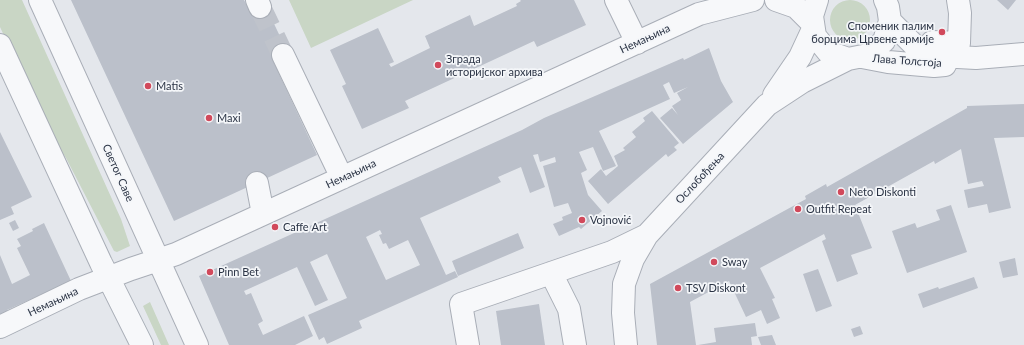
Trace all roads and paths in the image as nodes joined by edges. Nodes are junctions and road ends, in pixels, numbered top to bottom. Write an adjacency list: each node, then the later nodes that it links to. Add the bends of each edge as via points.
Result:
1 (40, 0): 22 (street, Светог Саве)
2 (616, 0): 11 (street)
3 (716, 0): 9 (street)
4 (754, 0): 9 (street)
5 (776, 0): 10 (street, Лава Толстоја, via 796,8)
6 (817, 0): 10 (street, via 812,10)
7 (958, 0): 13 (street)
8 (891, 7): 13 (street, Лава Толстоја, via 914,45 925,51 939,56); 16 (street, Ослобођења, via 884,41 874,51)
9 (699, 14): 11 (street, Немањина)
10 (812, 25): 16 (street, Лава Толстоја, via 818,42 828,52); 17 (street, via 800,57)
11 (637, 43): 18 (street, Немањина)
12 (0, 45): 24 (street)
13 (969, 45): 14 (street, Лава Толстоја); 16 (street, Лава Толстоја, via 953,64 934,66)
14 (1024, 54)
15 (283, 55): 18 (street)
16 (855, 58): 17 (street, Ослобођења, via 802,82)
17 (767, 104): 21 (street, Ослобођења)
18 (342, 178): 20 (street, Немањина)
19 (257, 183): 20 (street)
20 (263, 214): 22 (street, Немањина)
21 (647, 236): 23 (street, via 612,252); 30 (street, Ослобођења, via 633,259 624,284)
22 (159, 261): 24 (street, Немањина); 27 (street, Светог Саве)
23 (551, 273): 28 (street, via 461,304); 29 (street, via 569,309)
24 (109, 278): 25 (street, Немањина, via 79,289); 26 (street)
25 (0, 326)
26 (142, 345)
27 (197, 345)
28 (468, 345)
29 (575, 345)
30 (626, 345)

